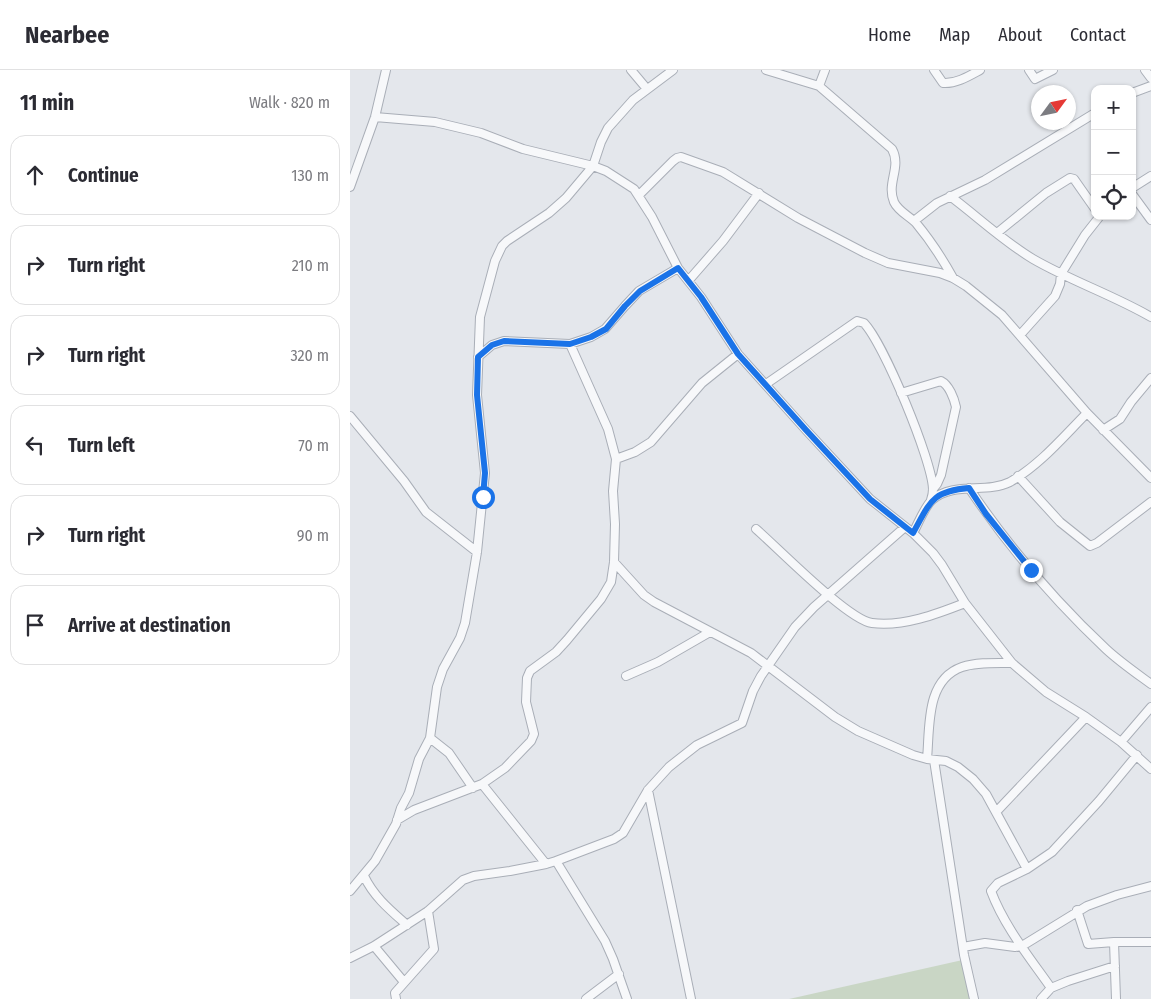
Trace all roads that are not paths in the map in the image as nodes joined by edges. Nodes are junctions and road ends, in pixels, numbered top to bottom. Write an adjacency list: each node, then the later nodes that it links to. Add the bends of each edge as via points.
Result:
1 (386, 70): 17 (street)
2 (631, 70): 14 (street)
3 (673, 70): 14 (street)
4 (766, 70): 12 (street)
5 (825, 70): 12 (street)
6 (934, 70): 7 (street, via 943,83 954,83)
7 (980, 70)
8 (1029, 70): 9 (street, via 1035,79)
9 (1053, 70)
10 (1145, 70): 11 (street)
11 (1151, 78)
12 (819, 86): 29 (street, via 892,149 896,161 891,190 894,202)
13 (1151, 86): 15 (street)
14 (647, 89): 18 (street, via 608,128)
15 (1136, 92)
16 (1091, 115): 24 (street, via 985,180)
17 (375, 117): 18 (street, via 435,122); 21 (street)
18 (593, 166): 23 (street, via 606,171); 39 (street, via 549,213 502,246 480,317)
19 (1151, 176): 20 (street)
20 (1136, 185)
21 (350, 187)
22 (759, 194): 23 (street, via 723,172 681,157 676,158); 33 (street, via 798,218 888,263); 34 (street)
23 (639, 195): 31 (street)
24 (950, 196): 29 (street); 30 (street)
25 (1136, 199): 28 (street)
26 (1091, 203): 30 (street, via 1070,178)
27 (1097, 220): 32 (street)
28 (1151, 220)
29 (914, 221): 33 (street, via 938,249)
30 (997, 233): 32 (street, via 1021,252)
31 (678, 268): 34 (street); 37 (street, via 640,291 606,329)
32 (1061, 274): 35 (street); 36 (street, via 1055,296)
33 (953, 278): 36 (street, via 993,307)
34 (689, 280): 38 (street)
35 (1151, 317)
36 (1020, 334): 43 (street)
37 (570, 344): 39 (street, via 504,341 492,345); 46 (street, via 608,429)
38 (738, 354): 41 (street); 46 (street, via 702,382 651,442)
39 (478, 357): 56 (street, via 477,395 485,473)
40 (1151, 378): 45 (street, via 1120,419)
41 (766, 384): 42 (street, via 857,321 867,326 882,351); 53 (street, via 856,484)
42 (900, 393): 49 (street, via 924,451); 49 (street, via 941,380 954,399 956,407 941,475)
43 (1087, 413): 45 (street); 47 (street, via 1042,458)
44 (350, 416): 56 (street, via 426,512)
45 (1103, 430): 48 (street)
46 (616, 459): 57 (street)
47 (1018, 476): 50 (street, via 1000,485); 52 (street, via 1060,522 1090,546)
48 (1151, 478)
49 (933, 488): 51 (street)
50 (969, 488): 51 (street, via 950,491); 64 (street, via 1006,539 1060,602 1106,648)
51 (931, 500): 55 (street)
52 (1151, 502)
53 (905, 527): 55 (street); 58 (street)
54 (756, 529): 58 (street)
55 (913, 533): 59 (street, via 942,565)
56 (476, 552): 67 (street, via 465,623 437,687)
57 (614, 562): 60 (street, via 644,595); 72 (street, via 611,582 601,599 556,652 530,671 526,702 534,734 531,741 510,763)
58 (828, 594): 59 (street, via 856,617 870,623 888,624 920,618); 62 (street, via 795,627)
59 (965, 603): 61 (street)
60 (710, 632): 62 (street); 63 (street)
61 (1012, 663): 66 (street, via 1046,692); 70 (street, via 963,667 946,678 934,695)
62 (769, 666): 70 (street, via 842,721 874,739); 74 (street, via 753,691 742,723 688,752)
63 (626, 676)
64 (1151, 684)
65 (1151, 707): 68 (street)
66 (1086, 717): 68 (street); 75 (street)
67 (430, 738): 73 (street, via 449,752); 76 (street, via 418,759 411,789)
68 (1121, 742): 69 (street)
69 (1137, 755): 71 (street); 79 (street, via 1062,843)
70 (930, 760): 75 (street, via 946,761 958,767 973,779); 90 (street)
71 (1151, 769)
72 (482, 784): 73 (street); 78 (street)
73 (473, 788): 76 (street, via 414,810)
74 (648, 790): 77 (street, via 623,834); 99 (street)
75 (997, 811): 79 (street)
76 (397, 820): 80 (street)
77 (556, 862): 78 (street); 93 (street, via 605,941)
78 (546, 864): 84 (street, via 463,880)
79 (1027, 869): 89 (street, via 998,883 991,891)
80 (364, 876): 82 (street); 85 (street, via 380,900)
81 (1151, 886): 83 (street)
82 (350, 891)
83 (1077, 910): 86 (street, via 1088,944); 89 (street)
84 (428, 911): 85 (street); 94 (street, via 434,949)
85 (407, 925): 88 (street)
86 (1114, 942): 87 (street); 92 (street)
87 (1151, 942)
88 (374, 946): 91 (street); 94 (street)
89 (1022, 946): 90 (street, via 985,943); 95 (street)
90 (963, 947): 100 (street)
91 (350, 958)
92 (1115, 966): 95 (street); 102 (street)
93 (619, 974): 97 (street); 98 (street)
94 (404, 982): 96 (street, via 395,994)
95 (1051, 988): 101 (street)
96 (396, 999)
97 (586, 999)
98 (627, 999)
99 (691, 999)
100 (974, 999)
101 (1041, 999)
102 (1116, 999)

